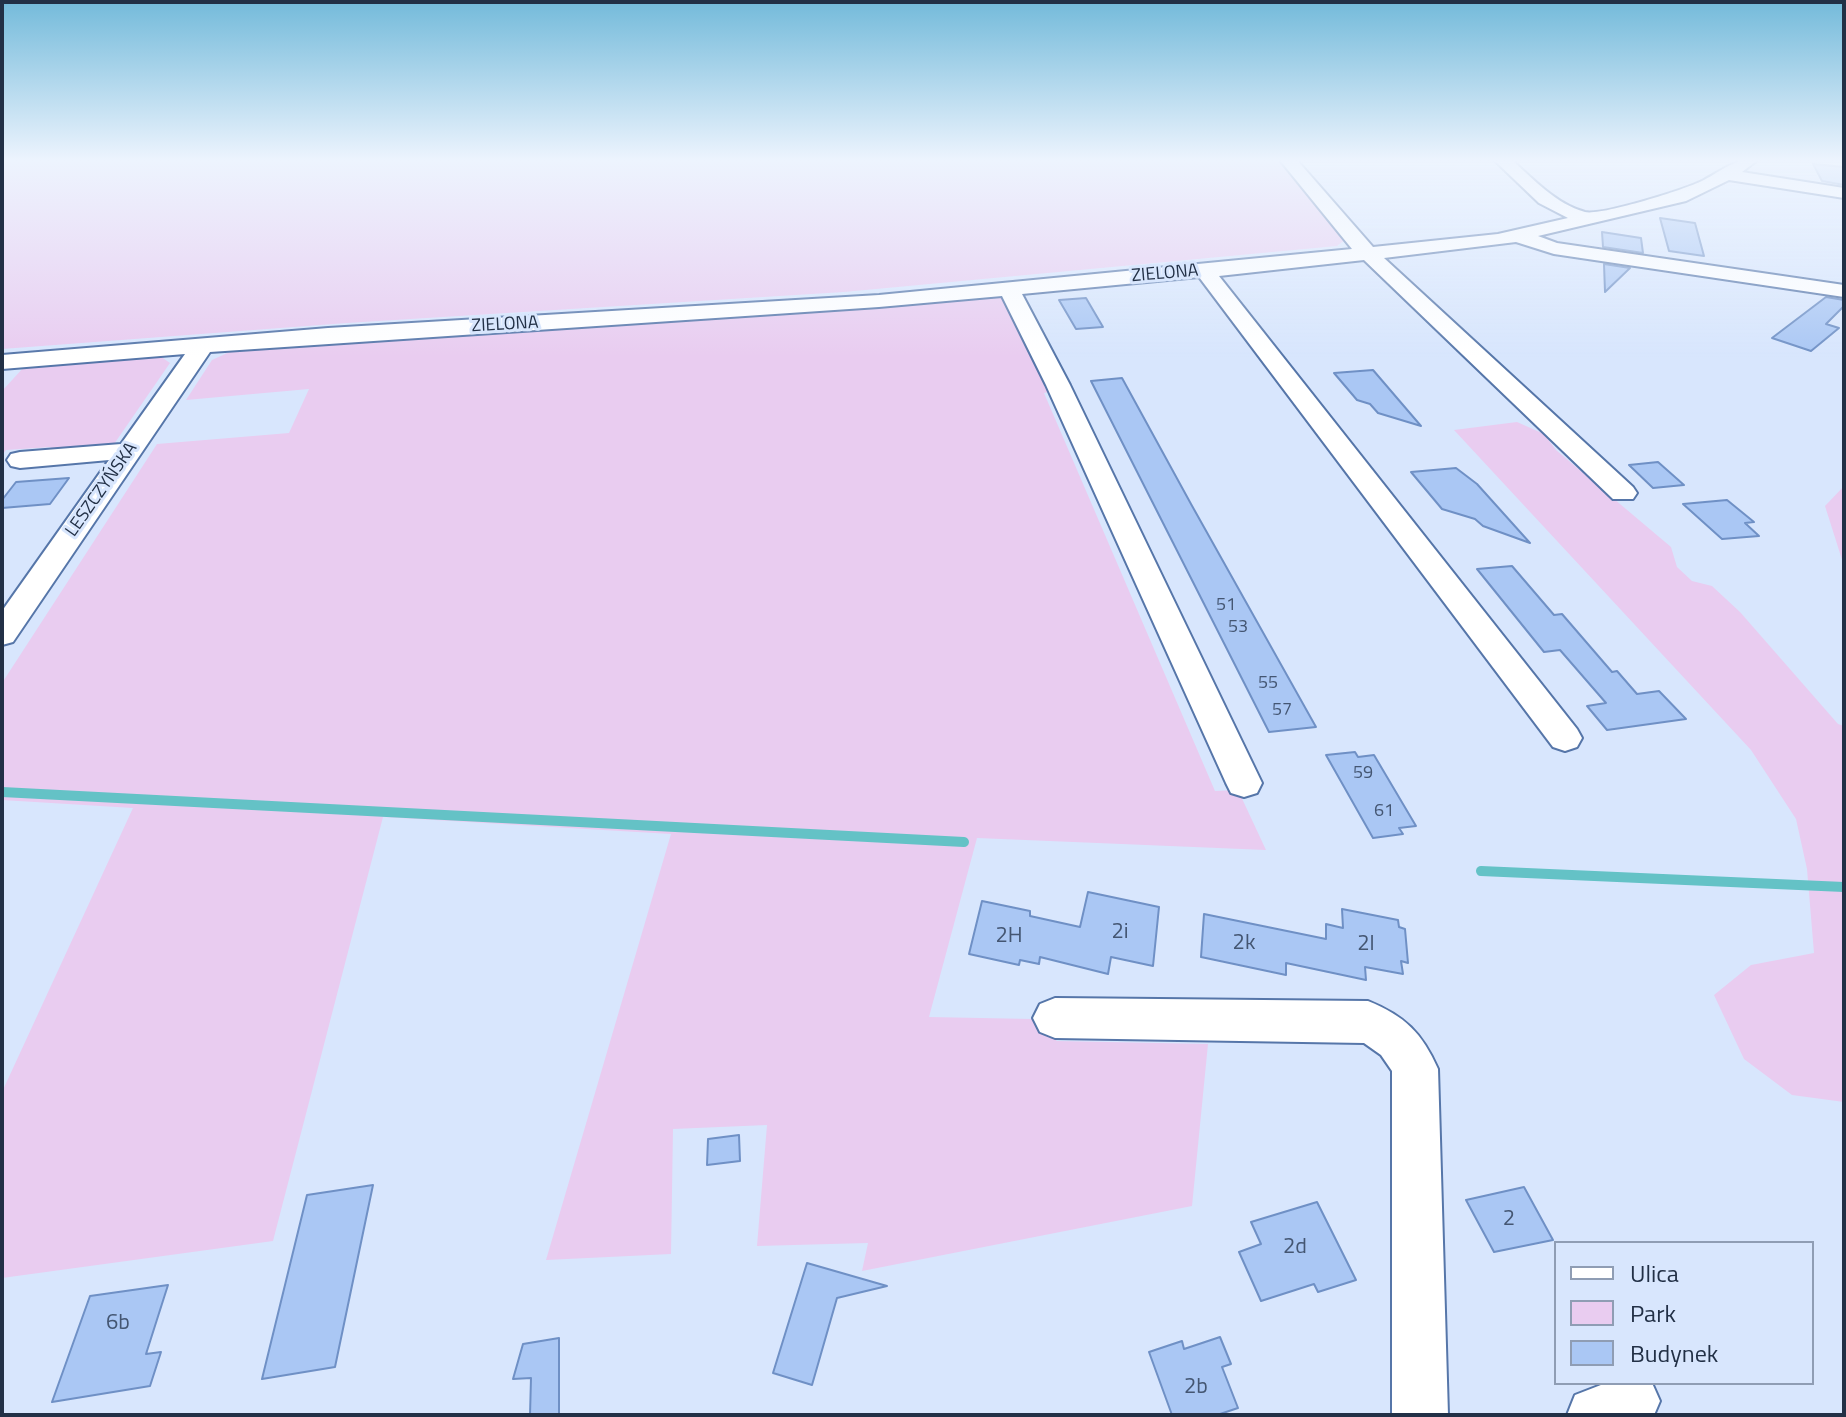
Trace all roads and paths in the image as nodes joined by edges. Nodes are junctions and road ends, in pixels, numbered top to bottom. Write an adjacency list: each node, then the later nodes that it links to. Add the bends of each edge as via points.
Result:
1 (1341, 225): 4 (street)
2 (1561, 225): 3 (street)
3 (1518, 236): 4 (street, ZIELONA); 7 (street, ZIELONA, via 1554,248)
4 (1370, 255): 5 (street, ZIELONA); 12 (street)
5 (1205, 271): 6 (street, ZIELONA); 14 (street)
6 (1008, 287): 8 (street, ZIELONA, via 849,303); 15 (street)
7 (1844, 291)
8 (203, 345): 9 (street, ZIELONA); 10 (street, LESZCZYŃSKA)
9 (2, 362)
10 (129, 451): 11 (street); 13 (street, LESZCZYŃSKA)
11 (20, 460)
12 (1623, 493)
13 (6, 624)
14 (1565, 738)
15 (1244, 783)
16 (1055, 1018): 17 (street, via 1368,1022 1390,1031 1404,1045 1415,1069)
17 (1420, 1415)

